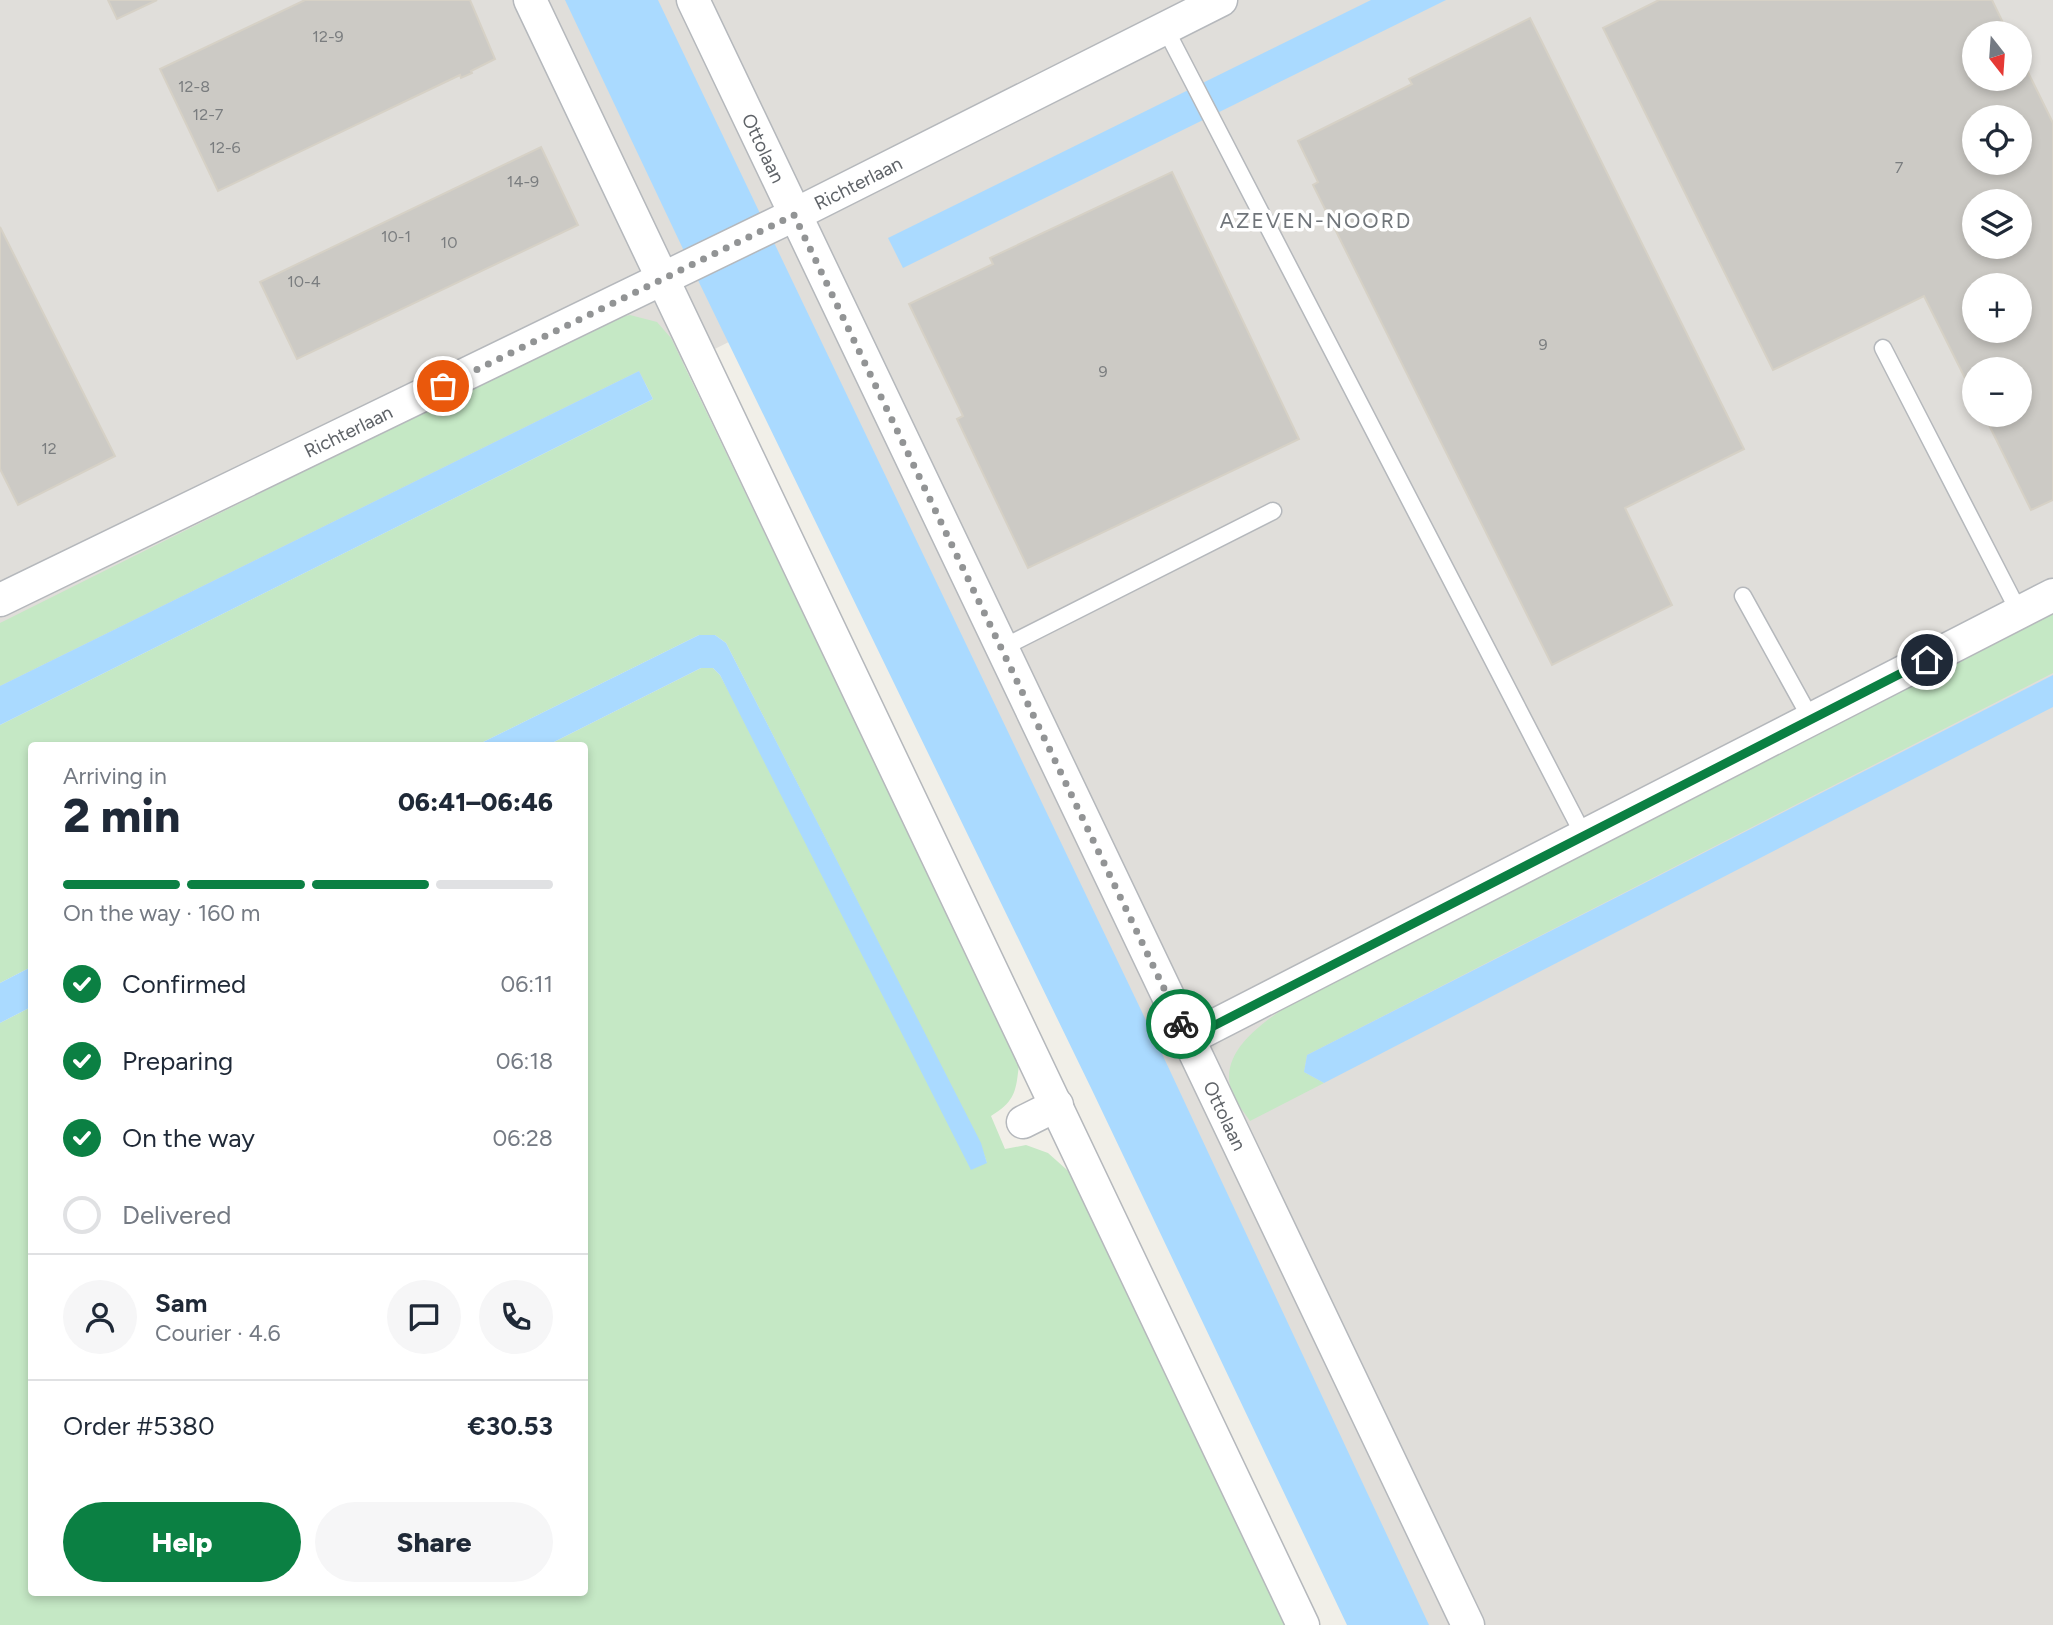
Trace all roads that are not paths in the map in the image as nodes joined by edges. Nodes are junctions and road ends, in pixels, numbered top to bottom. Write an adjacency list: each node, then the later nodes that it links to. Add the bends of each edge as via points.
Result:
1 (530, 0): 6 (street)
2 (693, 0): 5 (street, Ottolaan)
3 (1221, 0): 4 (street, Richterlaan)
4 (1165, 28): 5 (street, Richterlaan); 15 (lane)
5 (788, 218): 6 (street, Richterlaan); 13 (street, Ottolaan)
6 (672, 274): 11 (street, Richterlaan); 17 (street)
7 (1883, 348): 12 (lane)
8 (1273, 511): 13 (lane)
9 (2053, 595): 12 (street)
10 (1743, 596): 14 (lane)
11 (0, 600)
12 (2019, 612): 14 (street)
13 (1002, 648): 16 (street, Ottolaan)
14 (1811, 719): 15 (street)
15 (1584, 836): 16 (street)
16 (1188, 1039): 20 (street, Ottolaan)
17 (1057, 1105): 18 (street); 19 (street)
18 (1023, 1122)
19 (1303, 1625)
20 (1468, 1625)

